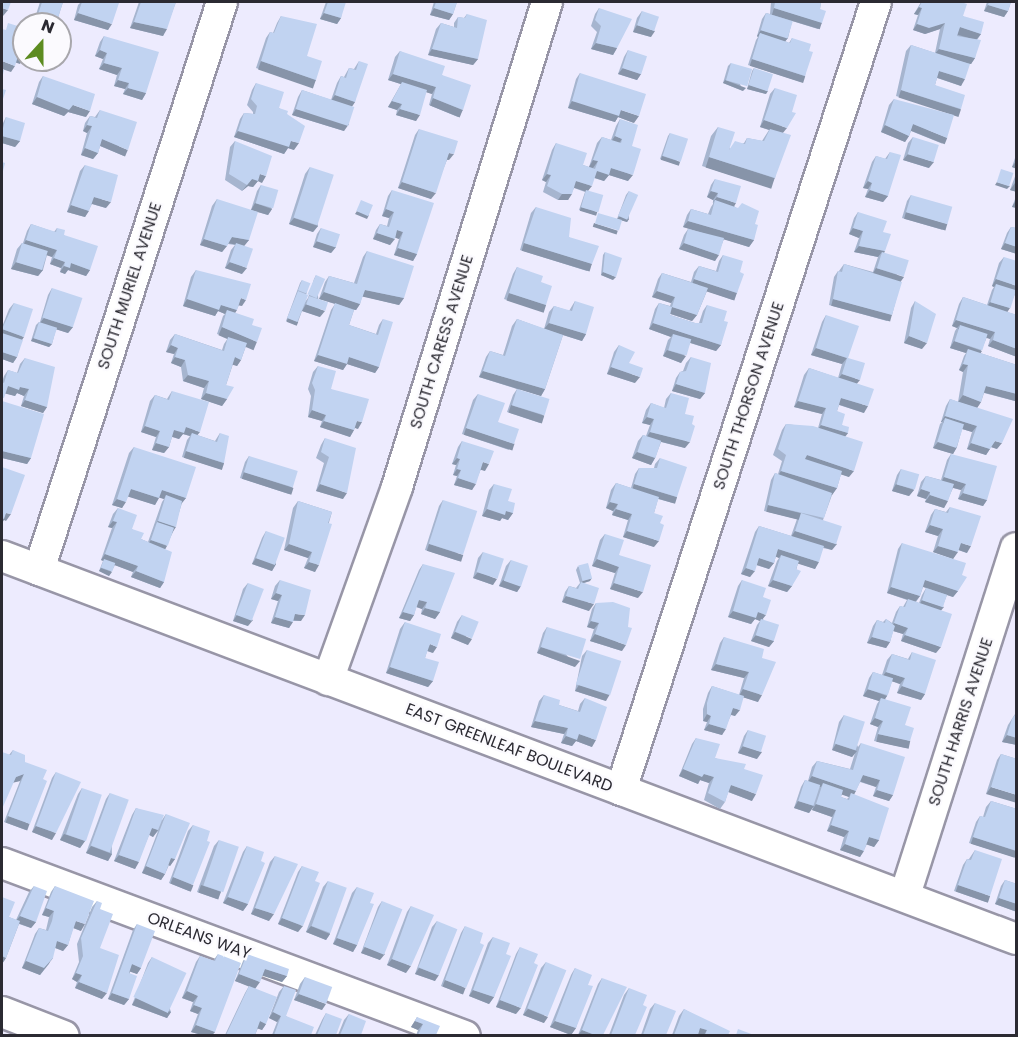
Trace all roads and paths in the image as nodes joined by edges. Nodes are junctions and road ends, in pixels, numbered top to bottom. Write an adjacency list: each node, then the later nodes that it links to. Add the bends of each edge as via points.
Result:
1 (222, 2): 6 (street, SOUTH MURIEL AVENUE)
2 (547, 2): 7 (street, SOUTH CARESS AVENUE, via 397,487)
3 (876, 2): 8 (street, SOUTH THORSON AVENUE)
4 (1017, 548): 10 (street, SOUTH HARRIS AVENUE)
5 (2, 556): 6 (street, EAST GREENLEAF BOULEVARD)
6 (39, 570): 7 (street, EAST GREENLEAF BOULEVARD)
7 (328, 680): 8 (street, EAST GREENLEAF BOULEVARD)
8 (621, 790): 10 (street, EAST GREENLEAF BOULEVARD)
9 (2, 863): 14 (street, ORLEANS WAY)
10 (904, 896): 11 (street, EAST GREENLEAF BOULEVARD)
11 (1017, 939)
12 (2, 1012): 13 (street)
13 (64, 1035)
14 (465, 1035)

